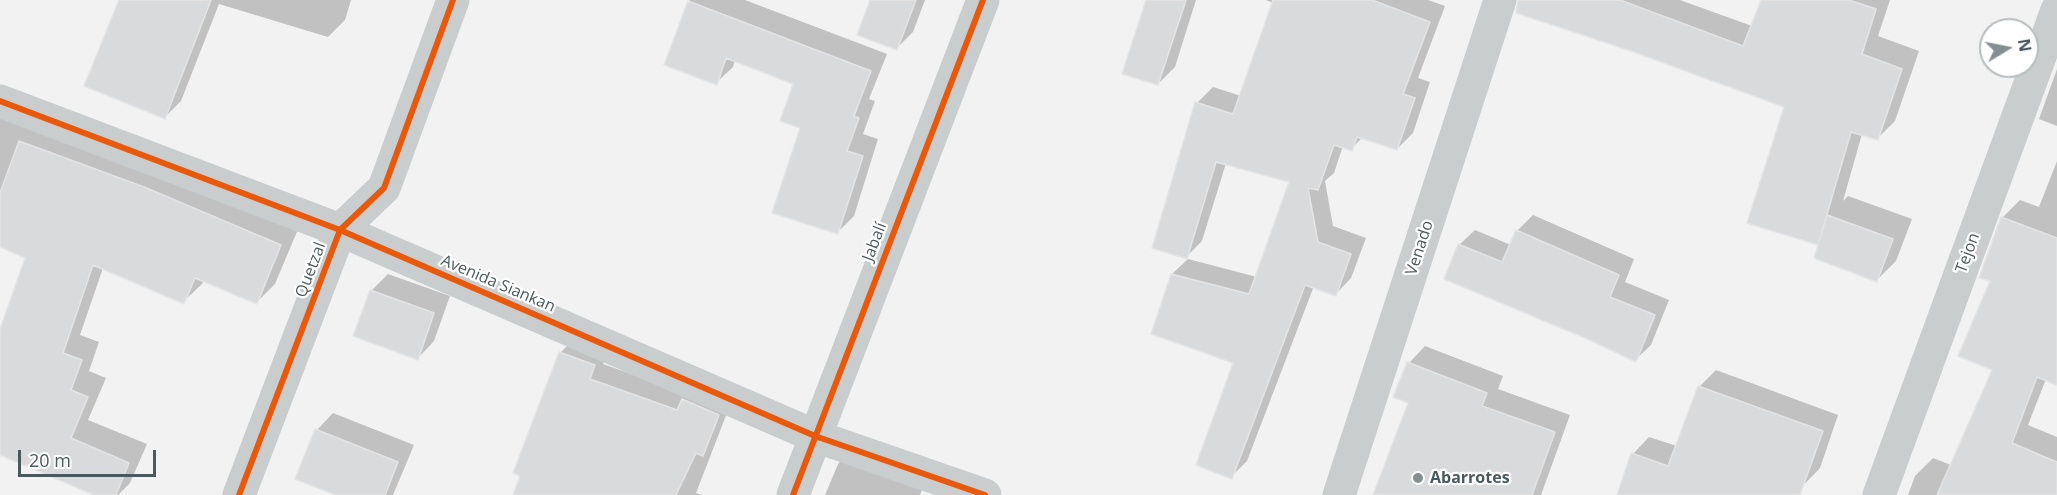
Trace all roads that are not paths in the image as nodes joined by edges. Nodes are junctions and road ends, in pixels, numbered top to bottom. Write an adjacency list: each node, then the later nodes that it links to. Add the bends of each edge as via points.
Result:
1 (453, 0): 6 (street, Quetzal, via 384,188)
2 (983, 0): 7 (street, Jabalí)
3 (1500, 0): 11 (street, Venado)
4 (2057, 10): 12 (street, Tejon)
5 (0, 101): 6 (street, Avenida Siankan)
6 (340, 231): 7 (street, Avenida Siankan); 8 (street, Quetzal)
7 (815, 436): 9 (street, Jabalí); 10 (street, Avenida Siankan)
8 (239, 495)
9 (793, 495)
10 (985, 495)
11 (1339, 495)
12 (1879, 495)

